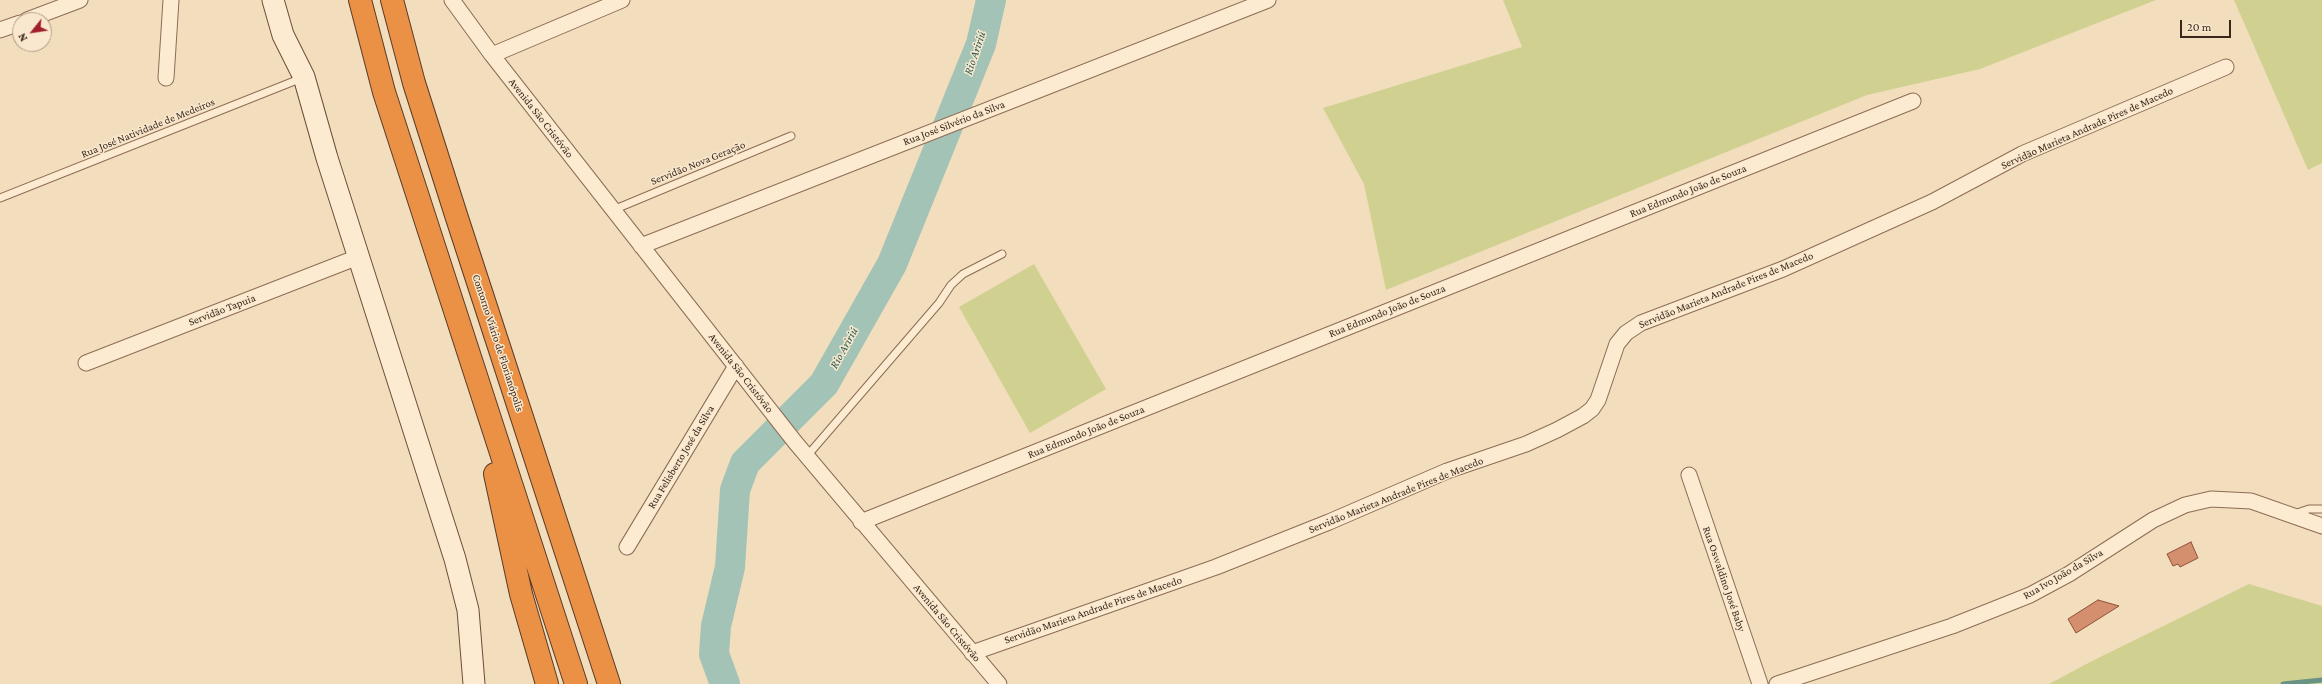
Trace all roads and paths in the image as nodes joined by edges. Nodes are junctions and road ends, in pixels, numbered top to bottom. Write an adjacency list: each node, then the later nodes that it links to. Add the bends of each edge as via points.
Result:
1 (80, 0): 9 (street)
2 (171, 0): 15 (street)
3 (273, 0): 14 (main road, via 283,34)
4 (360, 0): 25 (highway, via 384,92)
5 (392, 0): 37 (highway, Contorno Viário de Florianópolis, via 414,84 452,204)
6 (452, 0): 12 (street, Avenida São Cristóvão)
7 (622, 0): 12 (street)
8 (1268, 0): 20 (street, Rua José Silvério da Silva)
9 (48, 12)
10 (12, 26): 11 (street)
11 (0, 30)
12 (492, 55): 19 (street, Avenida São Cristóvão)
13 (2226, 67): 33 (street, Servidão Marieta Andrade Pires de Macedo, via 2022,154 1932,202 1790,266 1641,323 1626,333 1617,344 1598,400 1592,409 1557,430 1526,444 1447,471 1216,567)
14 (304, 77): 18 (lane, Rua José Natividade de Medeiros); 22 (main road)
15 (166, 78)
16 (1913, 101): 30 (street, Rua Edmundo João de Souza)
17 (791, 136): 19 (lane, Servidão Nova Geração)
18 (0, 198)
19 (613, 210): 20 (street, Avenida São Cristóvão)
20 (641, 246): 24 (street, Avenida São Cristóvão)
21 (1002, 254): 26 (lane, via 963,274 951,285 939,303)
22 (358, 257): 23 (street, Servidão Tapuia); 34 (main road, via 462,584 472,635)
23 (86, 363)
24 (736, 366): 26 (street, Avenida São Cristóvão); 32 (street, Rua Felisberto José da Silva)
25 (489, 417): 35 (highway, via 494,468 503,518 521,594); 36 (highway)
26 (806, 456): 30 (street, Avenida São Cristóvão)
27 (1689, 475): 39 (street, Rua Oswaldino José Baby)
28 (2322, 509): 29 (lane, via 2309,509)
29 (2291, 515): 31 (street, Rua Ivo João da Silva); 40 (street, Rua Ivo João da Silva, via 2252,501 2211,499 2185,505 2152,520 2069,574 2030,595 1952,626)
30 (861, 522): 33 (street, Avenida São Cristóvão)
31 (2322, 526)
32 (627, 547)
33 (972, 653): 38 (street, Avenida São Cristóvão)
34 (474, 684)
35 (547, 684)
36 (576, 684)
37 (609, 684)
38 (999, 684)
39 (1760, 684)
40 (1777, 684)

